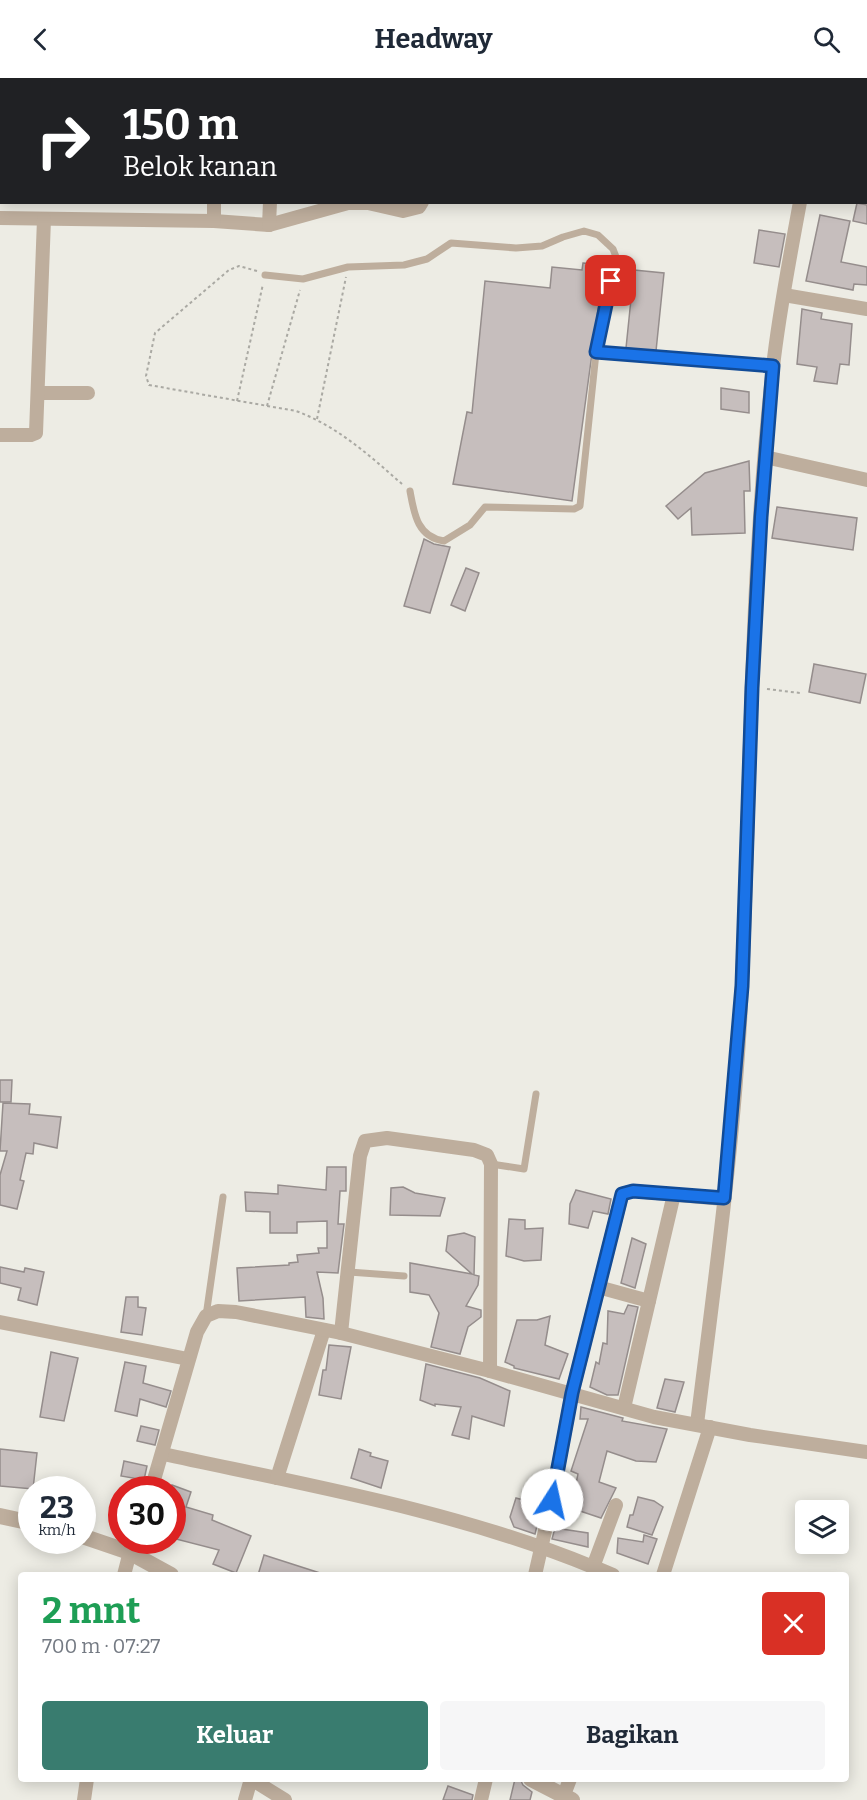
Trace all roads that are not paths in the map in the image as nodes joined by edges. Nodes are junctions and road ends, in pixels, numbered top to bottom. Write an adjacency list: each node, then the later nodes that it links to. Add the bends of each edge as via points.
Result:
1 (214, 204): 9 (street)
2 (270, 204): 10 (street)
3 (378, 204): 4 (street, via 411,210)
4 (421, 204)
5 (800, 204): 12 (street)
6 (326, 205): 10 (street)
7 (0, 218): 8 (street)
8 (44, 219): 9 (street); 16 (street)
9 (214, 221): 10 (street)
10 (269, 225)
11 (265, 275): 14 (lane, via 303,279 348,267 416,263 451,243 542,246 584,231 598,235 613,249 618,262 606,295)
12 (784, 295): 13 (street); 15 (street)
13 (867, 309)
14 (596, 352): 15 (lane); 21 (lane, via 578,508 485,507 470,525 444,541 434,540 421,530)
15 (773, 366): 19 (street)
16 (38, 393): 17 (street); 18 (street, via 36,433)
17 (88, 393)
18 (0, 435)
19 (765, 457): 20 (street); 26 (street, via 742,986)
20 (867, 480)
21 (410, 491)
22 (536, 1094): 23 (lane, via 524,1169)
23 (491, 1164): 27 (street, via 487,1155 462,1147 387,1138 365,1141 361,1147); 36 (street)
24 (674, 1194): 26 (street); 29 (street, via 622,1194); 30 (street)
25 (223, 1197): 31 (lane)
26 (724, 1198): 39 (street)
27 (349, 1272): 28 (lane); 34 (street)
28 (404, 1276)
29 (598, 1287): 30 (street); 37 (street)
30 (649, 1301): 38 (street)
31 (206, 1316): 33 (street, via 218,1311 236,1312); 35 (street)
32 (0, 1322): 35 (street)
33 (324, 1330): 34 (street); 43 (street)
34 (341, 1333): 36 (street)
35 (188, 1359): 41 (street)
36 (490, 1371): 37 (street)
37 (572, 1393): 38 (street); 47 (street)
38 (624, 1408): 39 (street)
39 (704, 1426): 40 (street); 55 (street)
40 (867, 1452)
41 (163, 1454): 42 (street); 43 (street)
42 (156, 1476)
43 (277, 1478): 47 (street, via 410,1509)
44 (616, 1505): 50 (street)
45 (0, 1516): 46 (street)
46 (18, 1520)
47 (542, 1546): 50 (street); 53 (street)
48 (129, 1554): 51 (street)
49 (142, 1554): 52 (street)
50 (594, 1567): 54 (street)
51 (125, 1572)
52 (167, 1572)
53 (536, 1572)
54 (606, 1572)
55 (664, 1572)
56 (87, 1782): 63 (street)
57 (250, 1782): 64 (street)
58 (256, 1782): 65 (street)
59 (485, 1782): 66 (street)
60 (536, 1782): 62 (street)
61 (569, 1782): 62 (street)
62 (565, 1798)
63 (84, 1800)
64 (245, 1800)
65 (285, 1800)
66 (481, 1800)

